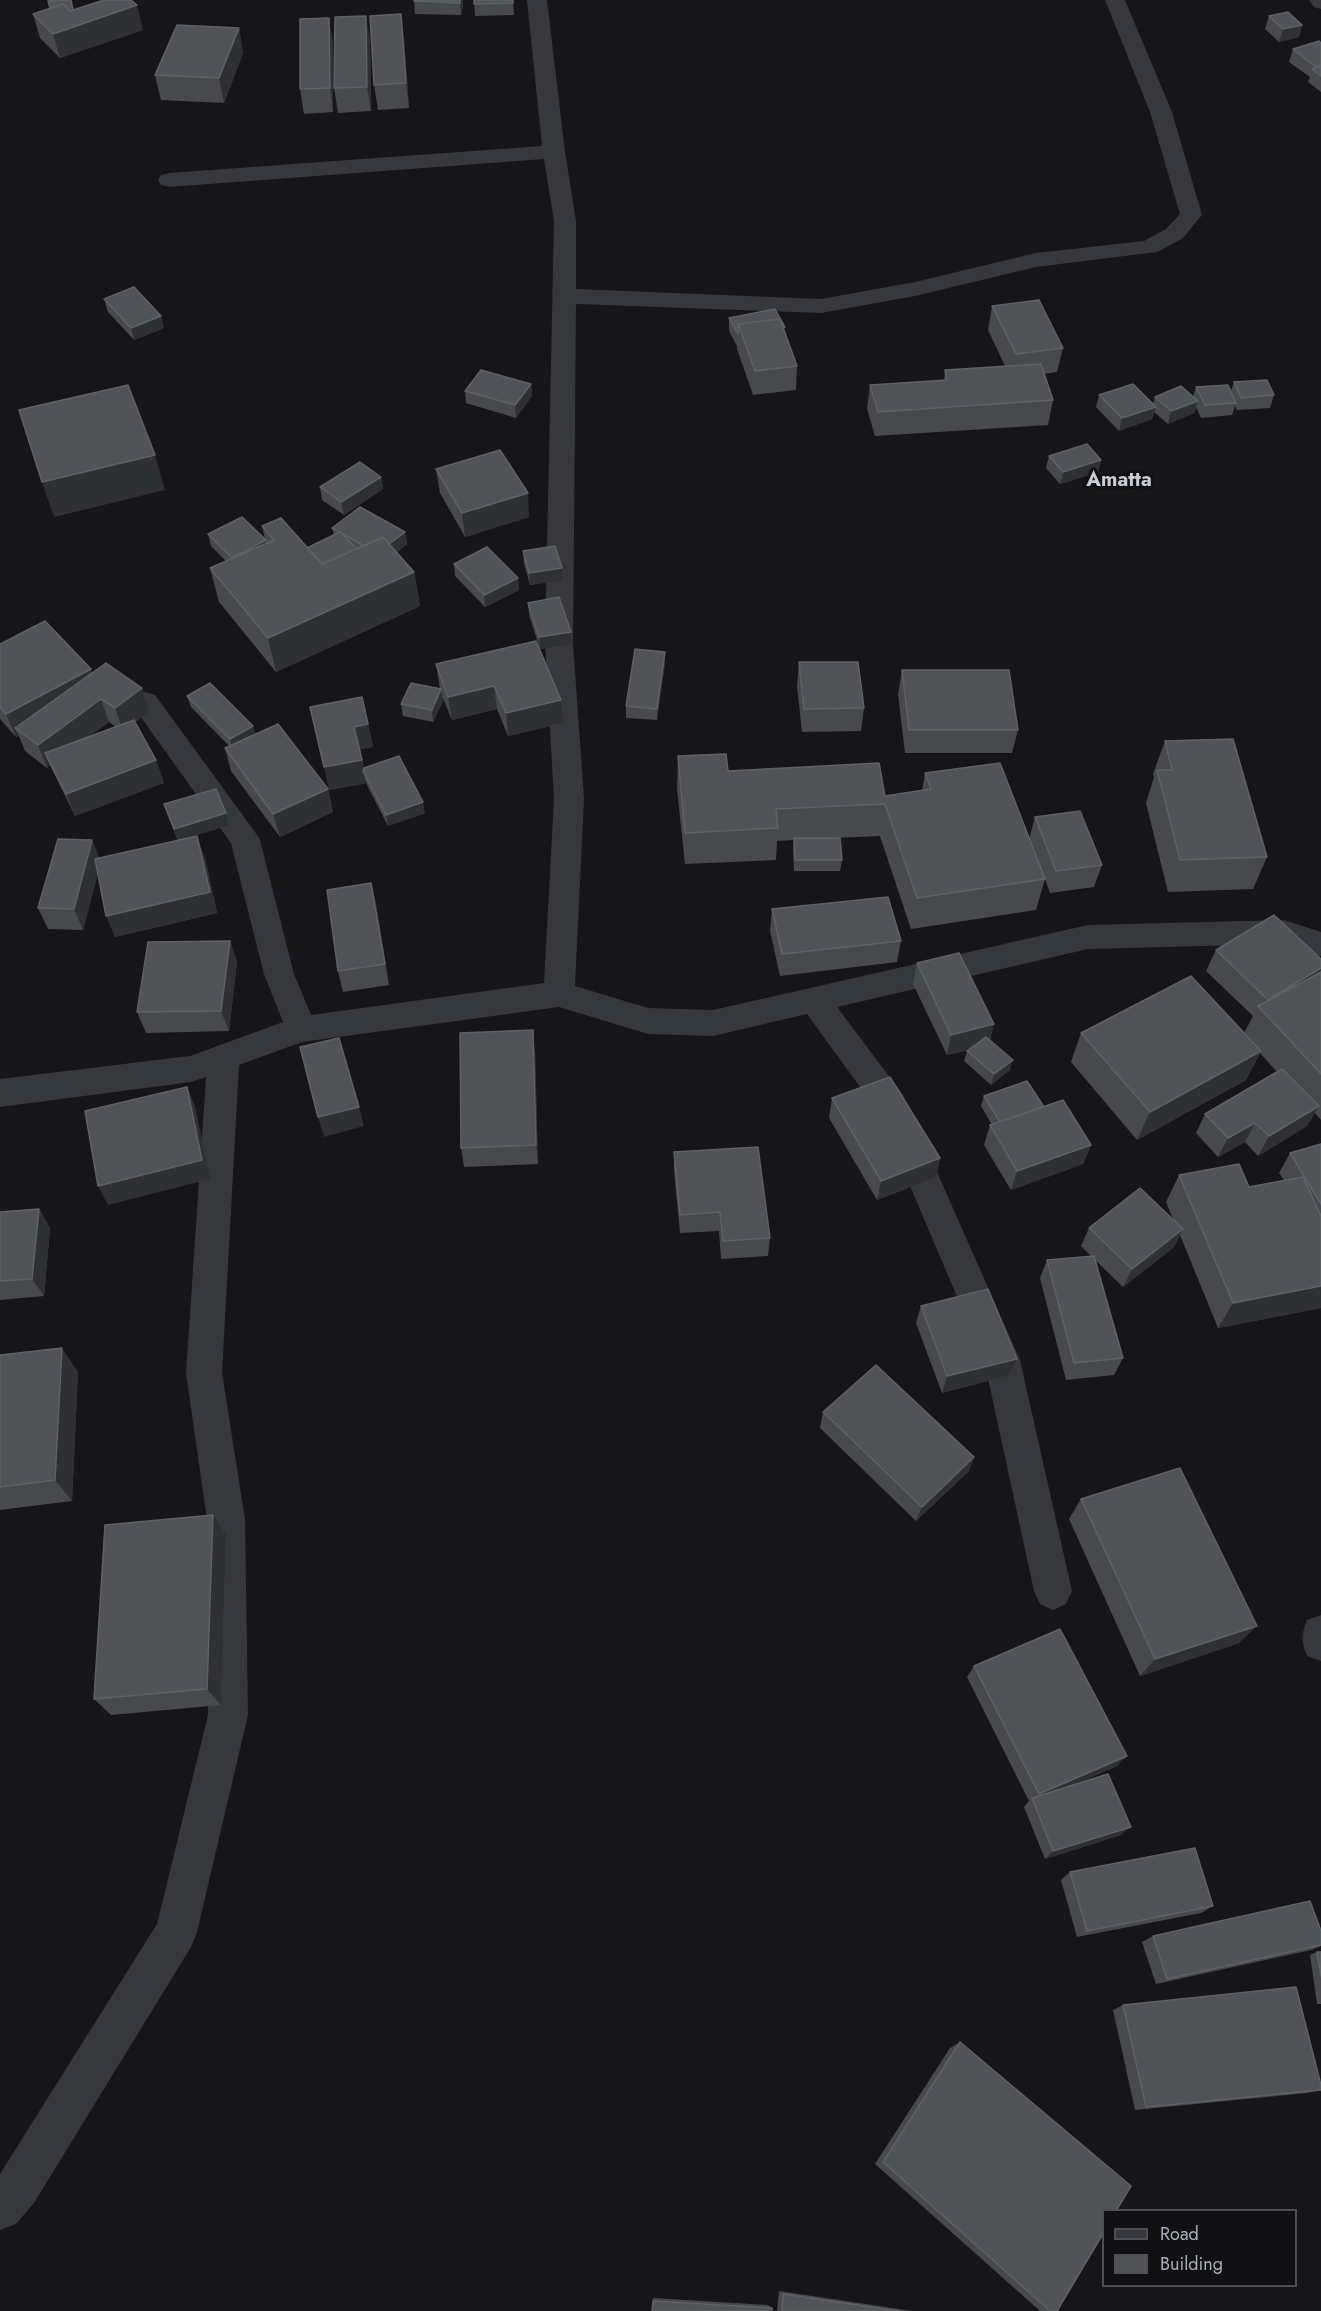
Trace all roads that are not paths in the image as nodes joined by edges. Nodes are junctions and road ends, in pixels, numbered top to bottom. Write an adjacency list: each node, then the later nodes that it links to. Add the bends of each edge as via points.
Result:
1 (537, 0): 3 (street)
2 (1115, 0): 5 (street, via 1161,112 1191,215 1174,234 1149,248 1036,260 915,289 821,306)
3 (554, 152): 4 (street); 5 (street, via 566,221)
4 (170, 180)
5 (563, 296): 8 (street, via 559,643 569,799)
6 (145, 702): 10 (street, via 245,840 279,974)
7 (1321, 944): 9 (street, via 1284,932 1088,937)
8 (559, 994): 9 (street, via 648,1021 713,1023); 10 (street)
9 (814, 1000): 13 (street, via 892,1105 1002,1360)
10 (301, 1029): 11 (street)
11 (223, 1057): 12 (street, via 191,1070); 16 (street, via 204,1373 226,1519 228,1715 176,1932 18,2187)
12 (0, 1093)
13 (1053, 1591)
14 (1321, 1634): 15 (street)
15 (1321, 1642)
16 (0, 2208)

